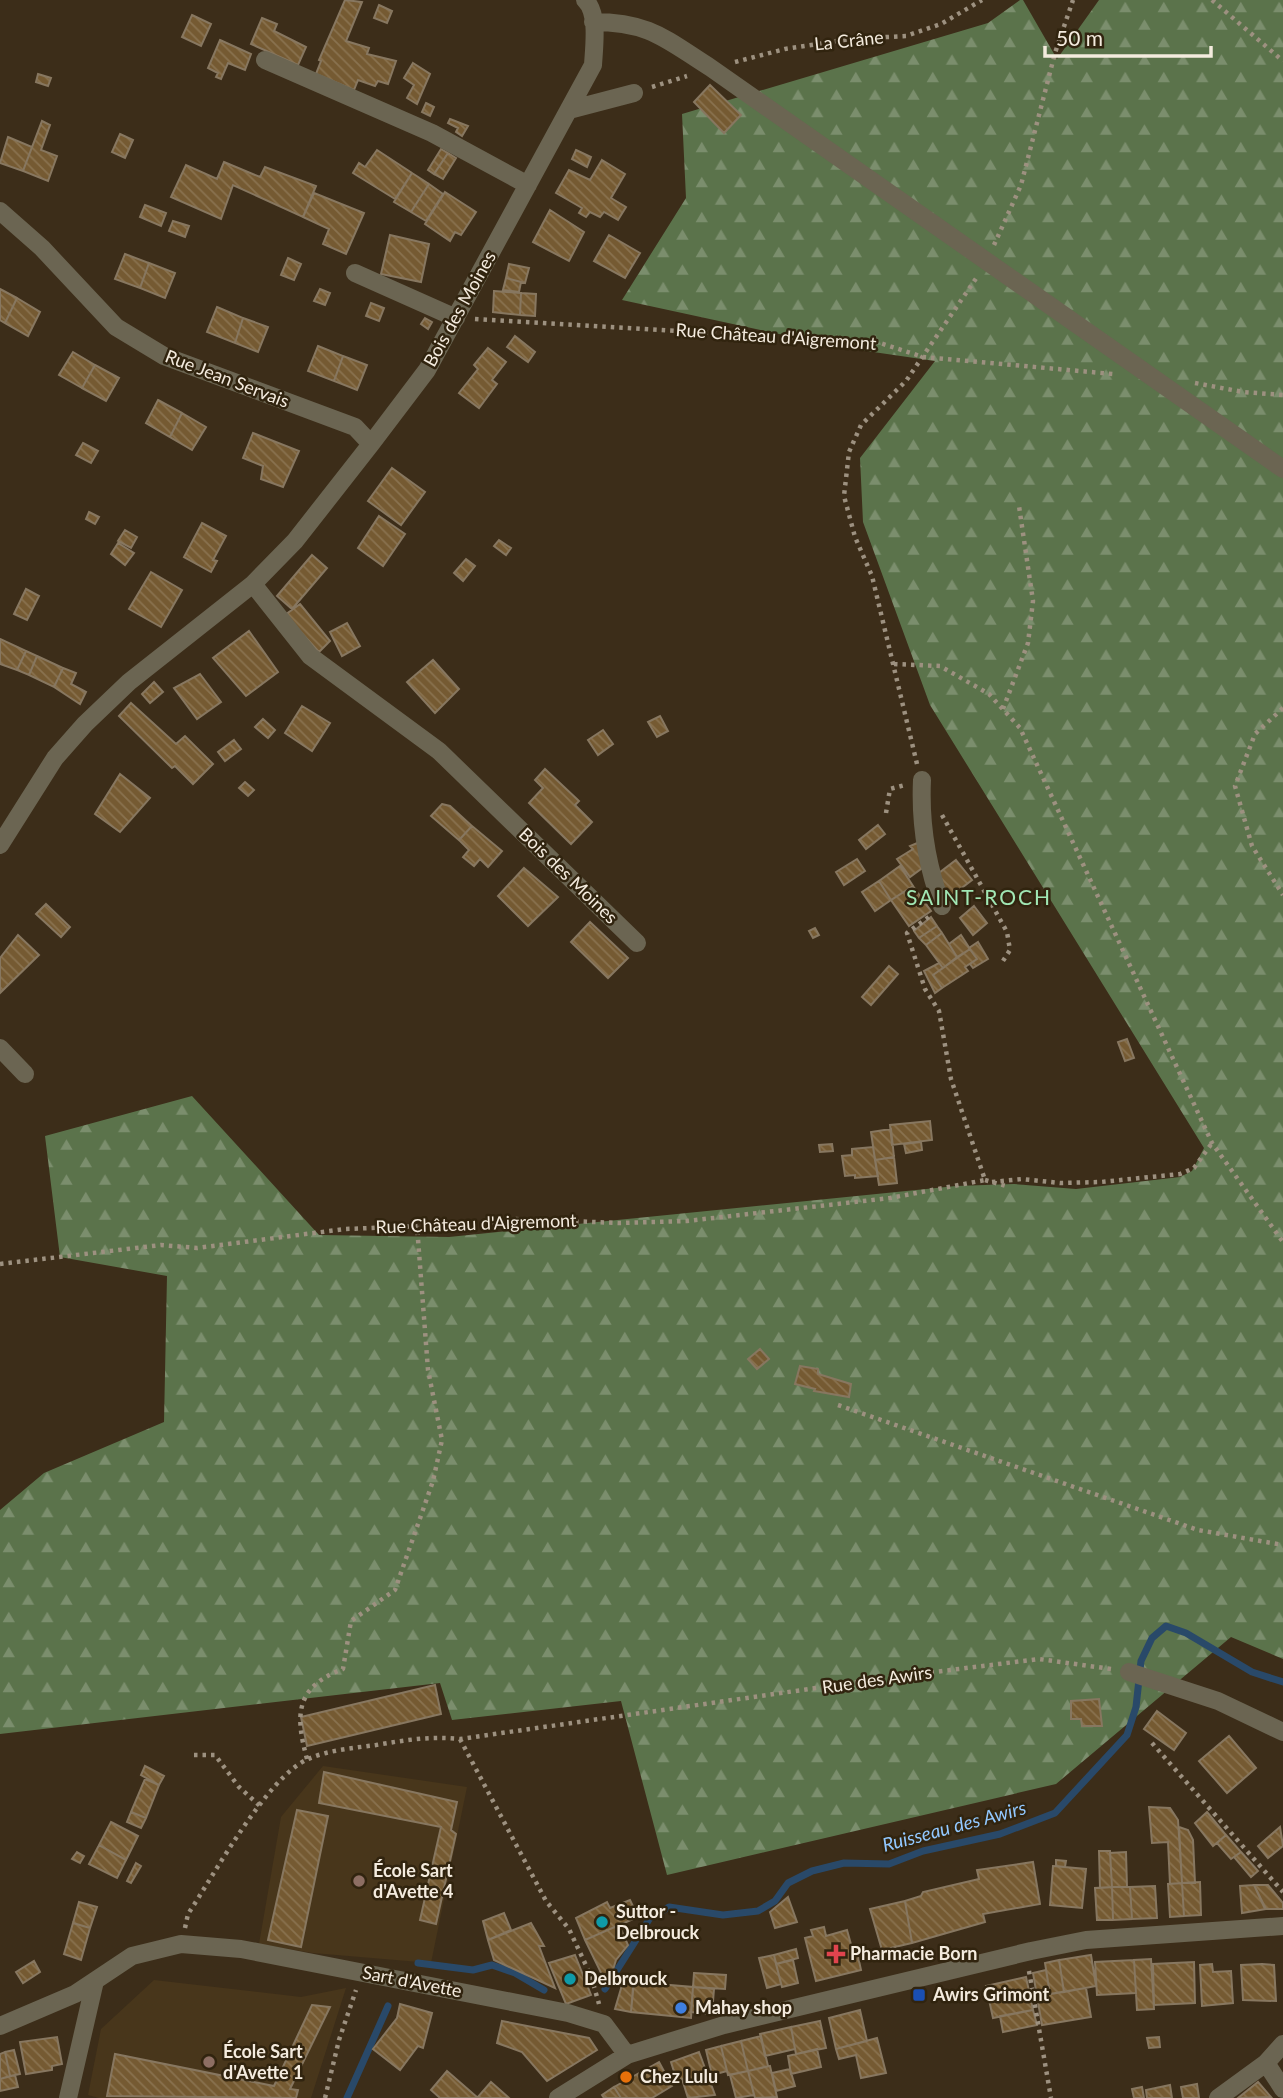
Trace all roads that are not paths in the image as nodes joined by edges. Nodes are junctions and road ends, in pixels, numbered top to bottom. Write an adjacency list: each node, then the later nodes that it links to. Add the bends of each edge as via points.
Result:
1 (585, 0): 2 (street, Bois des Moines)
2 (593, 22): 5 (street, Bois des Moines, via 593,65); 11 (street, via 646,27 711,68)
3 (265, 60): 6 (street, via 432,133)
4 (634, 93): 5 (street)
5 (569, 110): 6 (street, Bois des Moines)
6 (528, 185): 9 (street, Bois des Moines)
7 (0, 211): 10 (street, Rue Jean Servais, via 42,247 116,327 164,356 355,427)
8 (355, 273): 9 (street)
9 (456, 318): 10 (street, Bois des Moines, via 427,370)
10 (371, 444): 12 (street, Bois des Moines, via 295,541)
11 (1283, 469)
12 (253, 584): 14 (street, Bois des Moines, via 128,682 85,724 55,758); 16 (street, Bois des Moines, via 310,656 439,751)
13 (922, 780): 15 (street, via 930,876)
14 (0, 845)
15 (942, 906)
16 (637, 943)
17 (0, 1048): 18 (street)
18 (25, 1074)
19 (1129, 1672): 20 (street, via 1217,1701)
20 (1283, 1732)
21 (1283, 1926): 25 (street, via 1086,1940 724,2025)
22 (95, 1981): 23 (street, Sart d'Avette); 25 (street, Sart d'Avette, via 132,1956 181,1944 241,1949 568,2013 604,2024); 28 (street)
23 (0, 2026)
24 (1283, 2044): 26 (street)
25 (627, 2055): 29 (street)
26 (1266, 2063): 27 (street); 30 (street)
27 (1283, 2089)
28 (68, 2098)
29 (558, 2098)
30 (1218, 2098)

